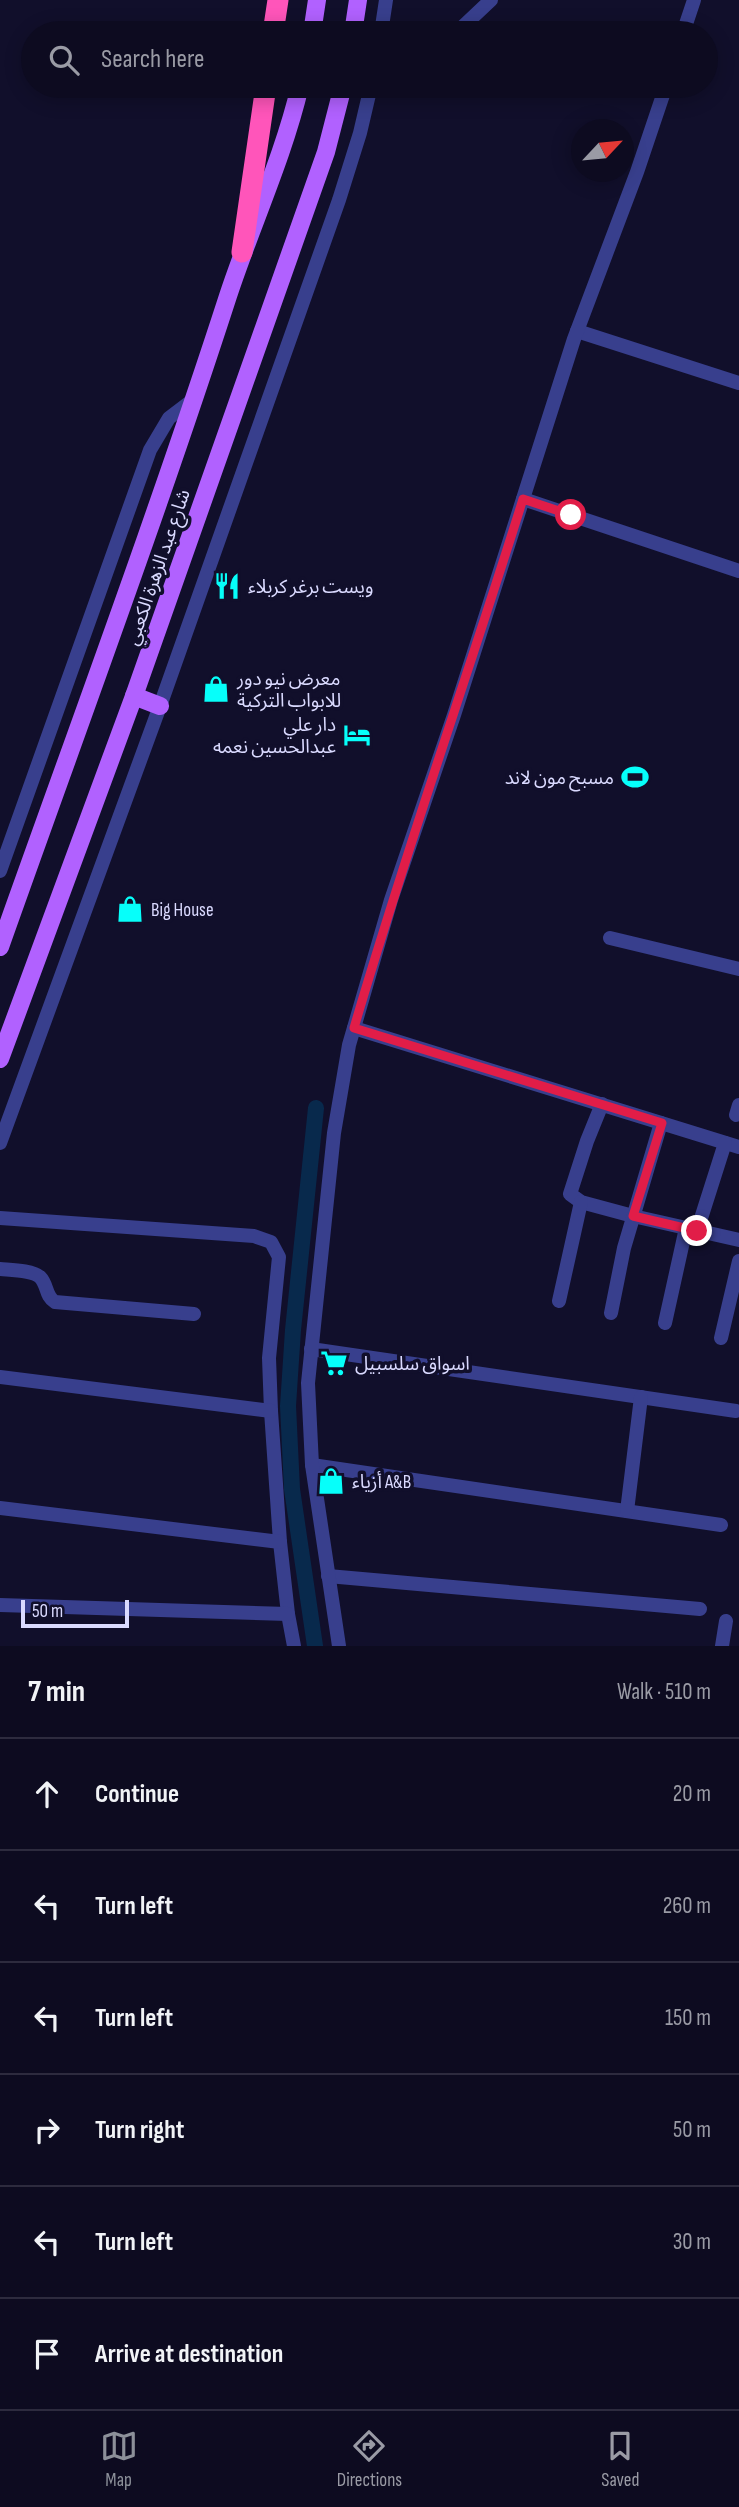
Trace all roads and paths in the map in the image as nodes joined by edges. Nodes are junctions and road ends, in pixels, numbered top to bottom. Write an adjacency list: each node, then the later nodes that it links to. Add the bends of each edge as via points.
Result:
1 (278, 0): 7 (highway)
2 (317, 0): 8 (main road)
3 (358, 0): 9 (main road)
4 (386, 0): 10 (street)
5 (491, 0): 11 (street)
6 (694, 0): 12 (street)
7 (275, 21)
8 (314, 21)
9 (355, 21)
10 (383, 21)
11 (469, 21)
12 (687, 21)
13 (264, 98): 18 (highway)
14 (297, 98): 18 (main road, شارع عبد الزهرة الكعبي)
15 (340, 98): 24 (main road, شارع عبد الزهرة الكعبي, via 326,152)
16 (368, 98): 25 (street, via 347,177)
17 (662, 98): 19 (street)
18 (242, 252): 21 (main road, شارع عبد الزهرة الكعبي)
19 (577, 331): 20 (street); 22 (street)
20 (739, 383)
21 (194, 399): 26 (street, via 169,418 150,450); 27 (main road, شارع عبد الزهرة الكعبي)
22 (523, 499): 23 (street); 32 (street, via 391,900)
23 (739, 571)
24 (134, 696): 25 (main road); 33 (main road, شارع عبد الزهرة الكعبي)
25 (160, 706): 36 (street)
26 (3, 852): 27 (street); 28 (street)
27 (29, 864): 30 (main road, شارع عبد الزهرة الكعبي)
28 (0, 871)
29 (610, 939): 31 (street)
30 (0, 947)
31 (739, 969)
32 (354, 1028): 34 (street); 50 (street, via 334,1133)
33 (0, 1059)
34 (602, 1104): 35 (street); 38 (street, via 570,1194)
35 (662, 1123): 37 (street); 39 (street)
36 (0, 1143)
37 (732, 1145): 41 (street)
38 (581, 1202): 39 (street); 45 (street)
39 (633, 1216): 41 (street); 47 (street)
40 (0, 1218): 53 (street, via 254,1236 271,1242 279,1257 269,1358)
41 (691, 1230): 42 (street); 48 (street)
42 (739, 1240)
43 (739, 1261): 49 (street)
44 (0, 1269): 46 (street, via 37,1274 55,1302)
45 (559, 1301)
46 (194, 1314)
47 (611, 1314)
48 (665, 1323)
49 (721, 1338)
50 (311, 1349): 52 (street); 55 (street)
51 (0, 1377): 53 (street)
52 (641, 1398): 54 (street); 57 (street)
53 (271, 1411): 59 (street)
54 (736, 1411)
55 (312, 1465): 57 (street); 60 (street)
56 (0, 1508): 59 (street)
57 (627, 1511): 58 (street)
58 (721, 1525)
59 (280, 1542): 63 (street)
60 (328, 1576): 62 (street); 66 (street)
61 (0, 1605): 63 (street)
62 (700, 1609)
63 (288, 1614): 65 (street)
64 (726, 1621): 67 (street)
65 (294, 1646)
66 (338, 1646)
67 (722, 1646)

